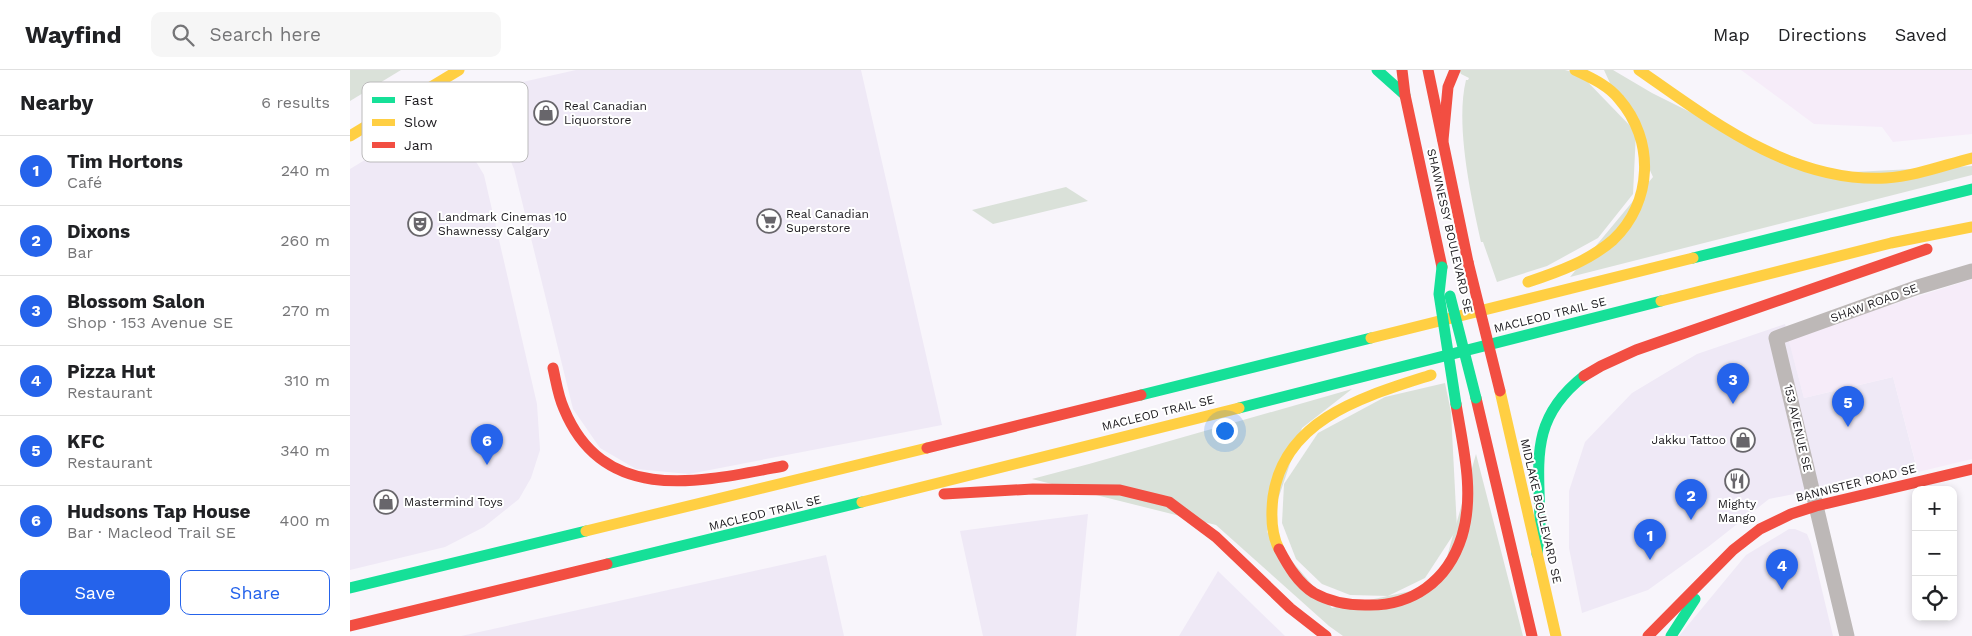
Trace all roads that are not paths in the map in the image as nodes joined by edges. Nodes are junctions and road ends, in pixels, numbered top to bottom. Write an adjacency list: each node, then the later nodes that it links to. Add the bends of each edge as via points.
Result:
1 (459, 70): 8 (main road)
2 (1377, 70): 9 (main road)
3 (1402, 70): 9 (main road, SHAWNESSY BOULEVARD SE)
4 (1428, 70): 12 (main road, SHAWNESSY BOULEVARD SE)
5 (1455, 70): 12 (main road, via 1448,87)
6 (1575, 70): 18 (main road, via 1609,88 1628,108 1642,132 1646,158 1641,195 1623,229 1603,247 1582,262)
7 (1639, 70): 13 (main road, via 1752,143 1814,170 1842,176 1903,177)
8 (437, 82)
9 (1405, 95): 16 (main road, SHAWNESSY BOULEVARD SE)
10 (362, 129): 11 (main road)
11 (350, 136)
12 (1443, 140): 24 (main road, SHAWNESSY BOULEVARD SE, bridge, via 1468,262)
13 (1972, 158)
14 (1972, 188): 21 (main road, MACLEOD TRAIL SE)
15 (1972, 228): 20 (main road, MACLEOD TRAIL SE, via 1891,243); 31 (main road, via 1887,264 1646,347 1601,366 1582,378 1556,406 1544,427 1538,470 1540,526)
16 (1442, 267): 20 (main road, bridge, via 1439,294 1456,404 1464,458 1466,517 1459,546 1441,575 1414,597 1368,608 1345,605 1323,597 1303,584 1275,543 1270,509 1276,476 1287,454 1306,433 1332,413 1365,396 1442,372); 38 (main road, SHAWNESSY BOULEVARD SE, bridge)
17 (1972, 271): 22 (street, SHAW ROAD SE)
18 (1516, 286)
19 (1489, 295): 21 (main road, via 1435,312)
20 (1592, 318): 29 (main road, MACLEOD TRAIL SE)
21 (1425, 323): 25 (main road, MACLEOD TRAIL SE)
22 (1776, 338): 30 (street, 153 AVENUE SE)
23 (553, 368): 27 (main road, via 561,402 579,437 605,464 624,474 652,481 685,482)
24 (1500, 391): 31 (main road, MIDLAKE BOULEVARD SE)
25 (922, 449): 26 (main road, via 889,447); 32 (main road, MACLEOD TRAIL SE)
26 (862, 452)
27 (797, 464)
28 (1972, 469): 30 (main road, BANNISTER ROAD SE)
29 (884, 498): 36 (main road, MACLEOD TRAIL SE); 37 (main road, via 1033,489 1120,490 1169,502 1216,537 1290,608)
30 (1816, 506): 34 (main road, BANNISTER ROAD SE, via 1760,529 1733,550); 42 (street, 153 AVENUE SE)
31 (1537, 554): 39 (main road, MIDLAKE BOULEVARD SE)
32 (452, 563): 33 (main road); 35 (main road, MACLEOD TRAIL SE)
33 (359, 574)
34 (1708, 577): 40 (main road, BANNISTER ROAD SE); 41 (main road, BANNISTER ROAD SE)
35 (350, 588)
36 (350, 626)
37 (1326, 636)
38 (1532, 636)
39 (1556, 636)
40 (1648, 636)
41 (1671, 636)
42 (1847, 636)

